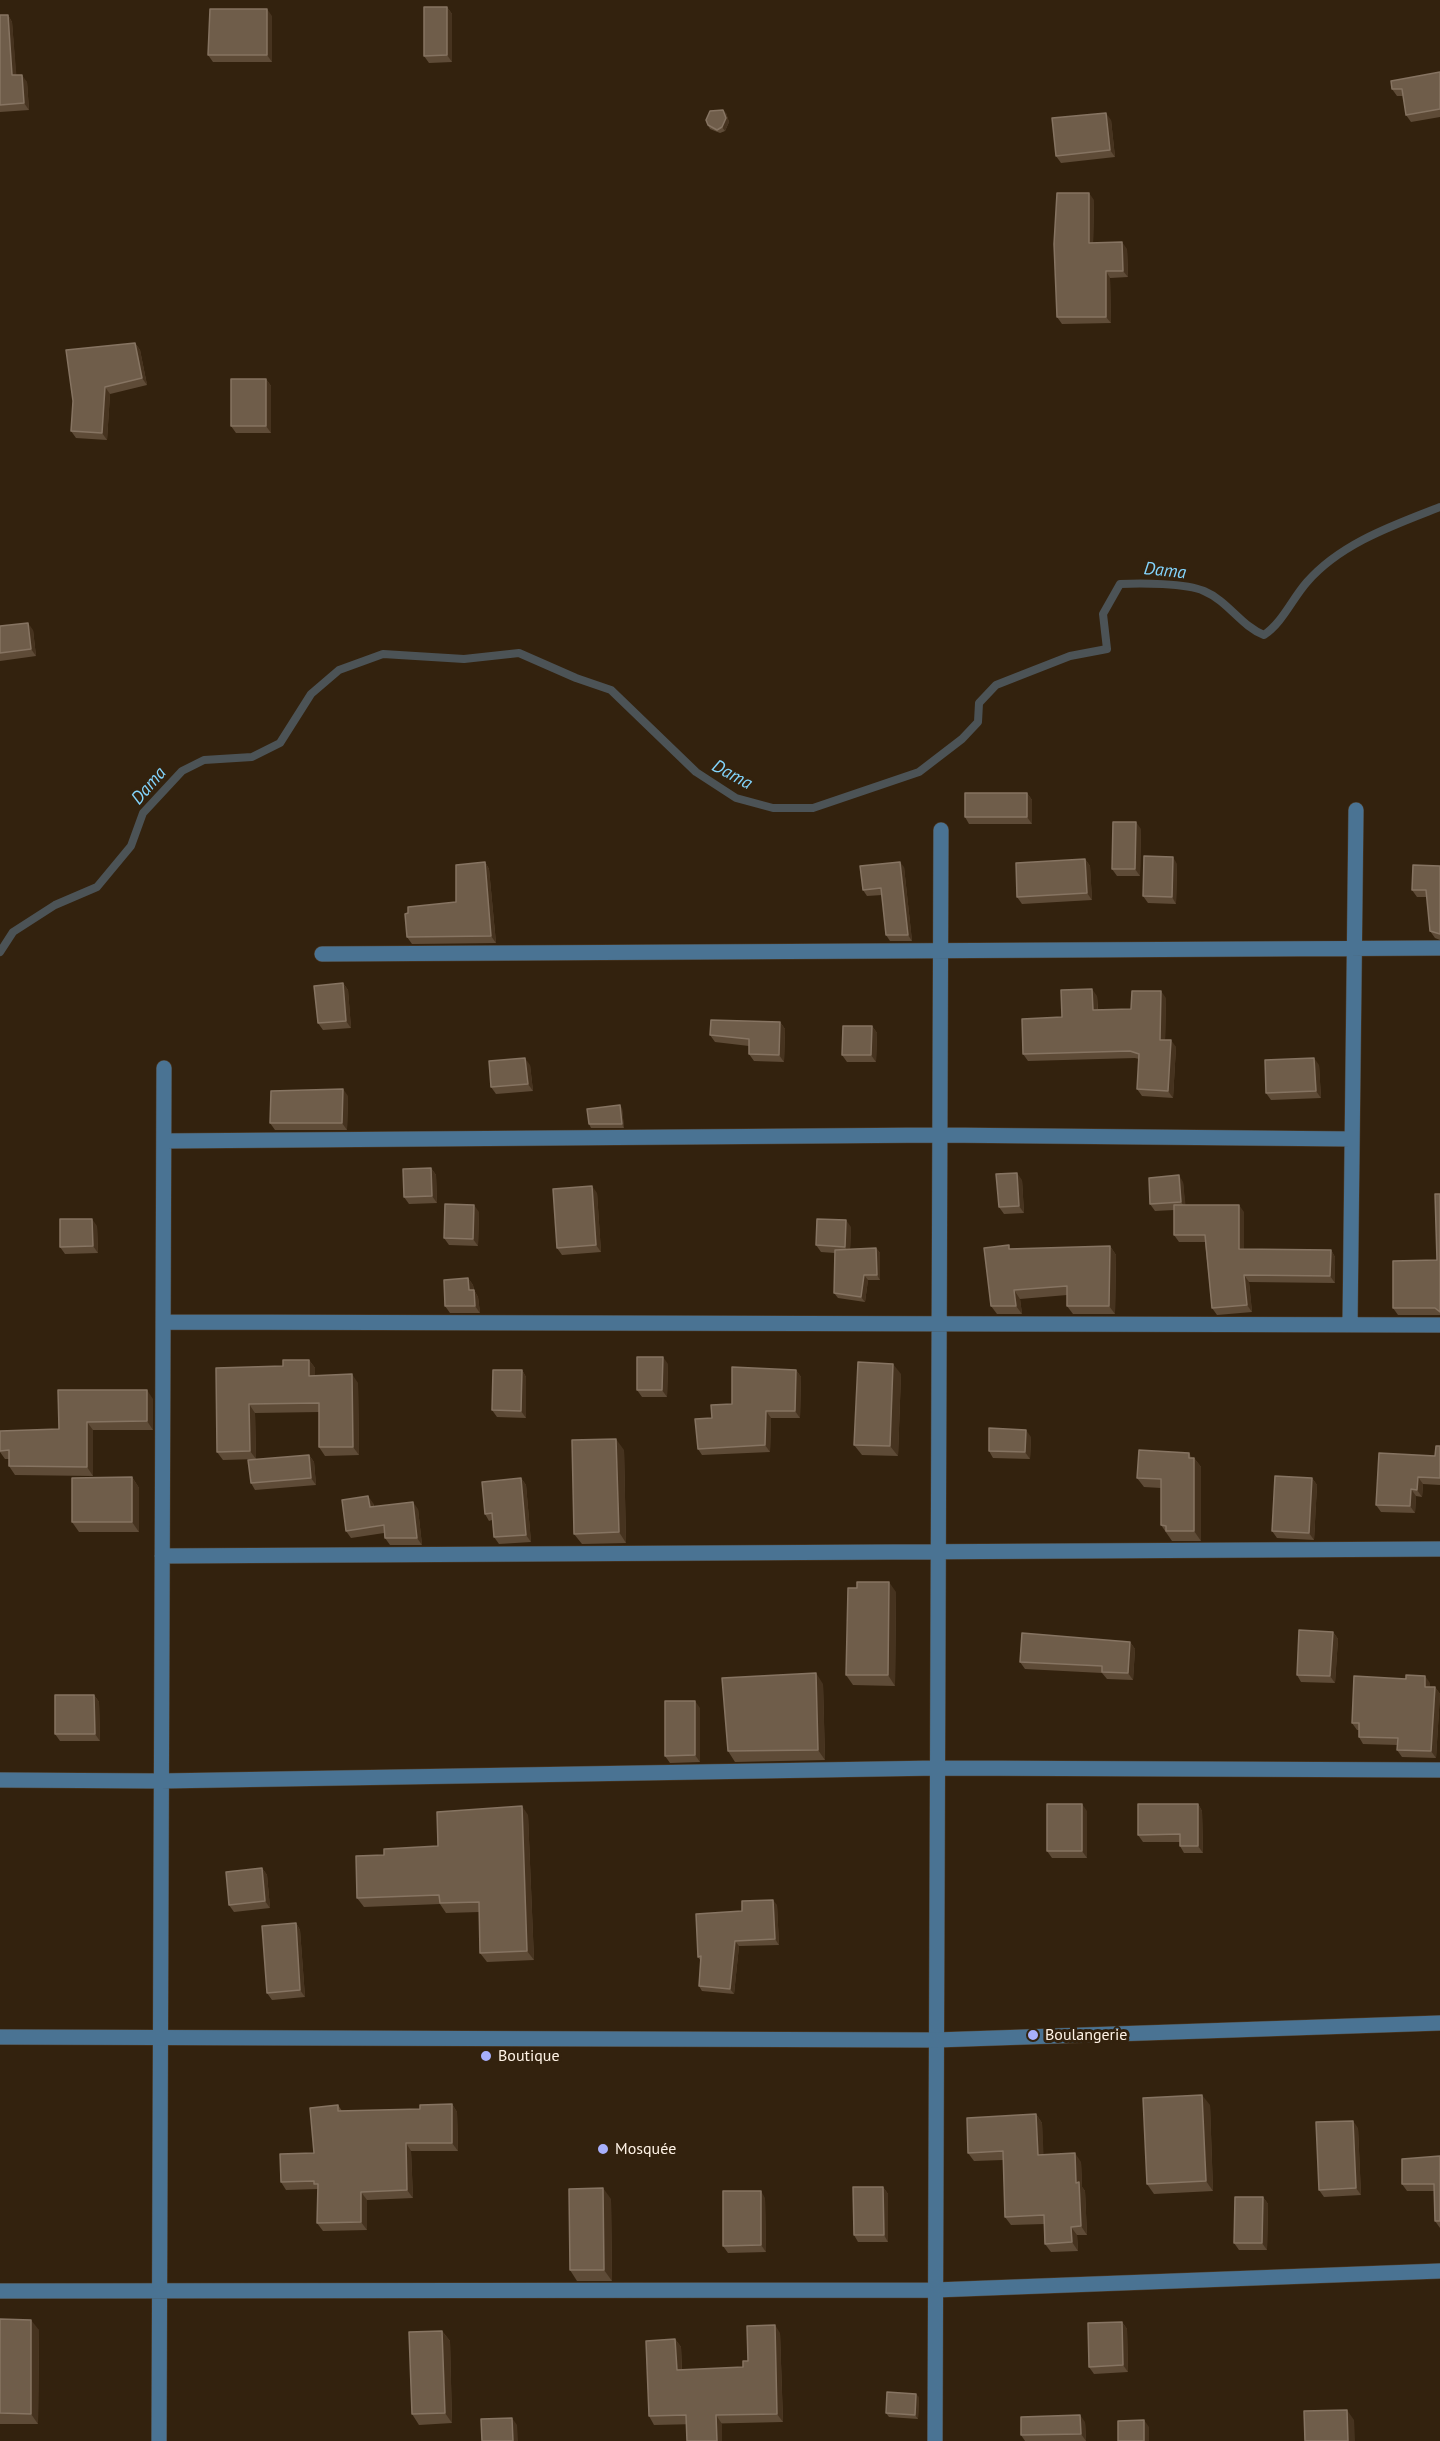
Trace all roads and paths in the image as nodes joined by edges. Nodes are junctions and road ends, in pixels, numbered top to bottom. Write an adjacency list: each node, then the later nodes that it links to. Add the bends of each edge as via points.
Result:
1 (1356, 810): 4 (street)
2 (940, 830): 5 (street)
3 (1440, 948): 4 (street)
4 (1356, 949): 5 (street); 9 (street)
5 (940, 951): 6 (street); 8 (street)
6 (322, 954)
7 (164, 1068): 10 (street)
8 (939, 1135): 9 (street); 10 (street); 12 (street)
9 (1352, 1139): 13 (street)
10 (164, 1140): 11 (street)
11 (163, 1322): 12 (street); 17 (street)
12 (939, 1324): 13 (street); 16 (street)
13 (1350, 1325): 14 (street)
14 (1440, 1325)
15 (1440, 1549): 16 (street)
16 (938, 1552): 17 (street); 18 (street)
17 (162, 1556): 21 (street)
18 (938, 1768): 19 (street); 21 (street); 25 (street)
19 (1440, 1770)
20 (0, 1780): 21 (street)
21 (161, 1781): 24 (street)
22 (1440, 2023): 25 (street)
23 (0, 2037): 24 (street)
24 (161, 2037): 25 (street); 27 (street)
25 (936, 2040): 28 (street)
26 (1440, 2271): 28 (street)
27 (160, 2290): 28 (street); 29 (street); 30 (street)
28 (935, 2290): 31 (street)
29 (0, 2291)
30 (159, 2441)
31 (935, 2441)

